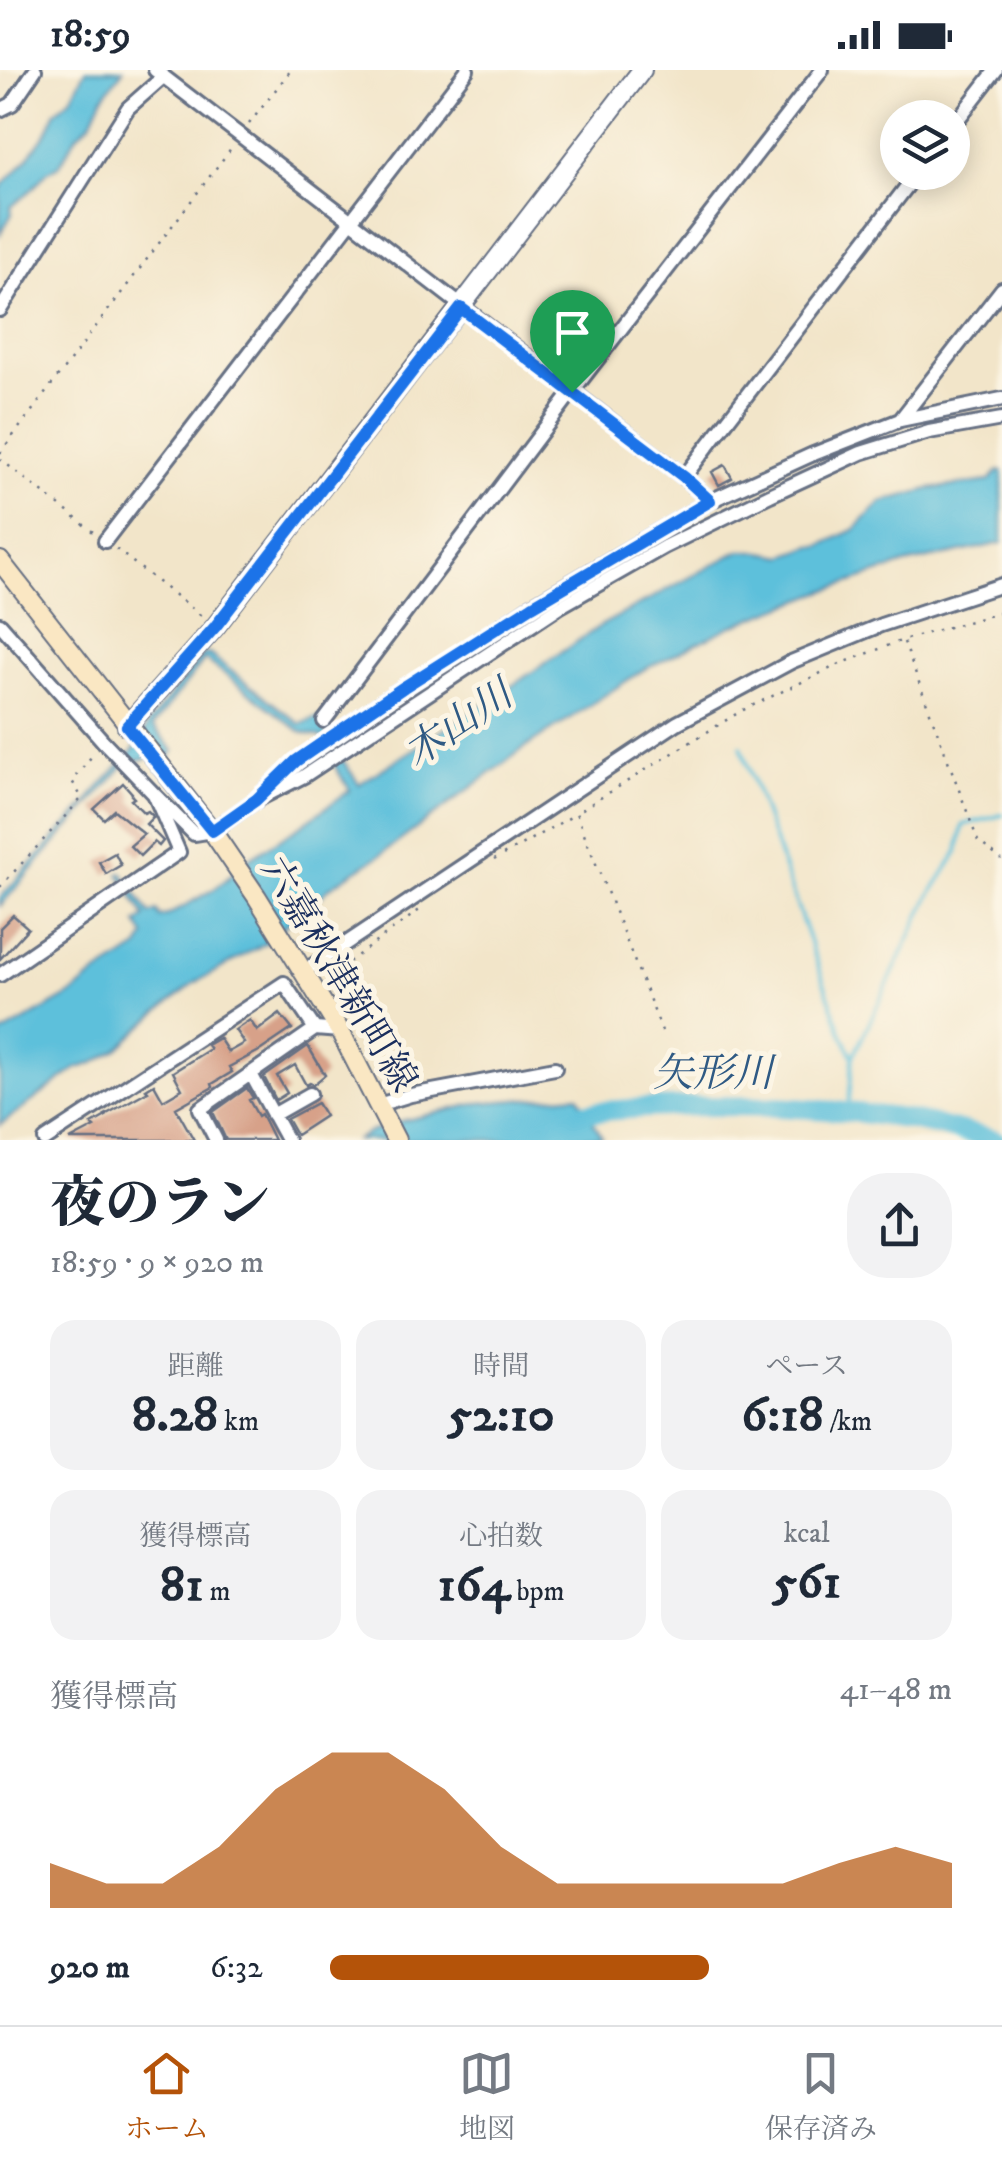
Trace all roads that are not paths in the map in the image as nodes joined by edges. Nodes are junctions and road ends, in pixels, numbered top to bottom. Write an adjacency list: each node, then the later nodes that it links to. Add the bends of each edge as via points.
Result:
1 (35, 70): 8 (street, via 12,104)
2 (467, 70): 10 (street)
3 (642, 70): 12 (street)
4 (822, 70): 14 (street)
5 (996, 70): 7 (street)
6 (159, 74): 10 (street); 13 (street, via 128,108)
7 (970, 104)
8 (0, 110)
9 (904, 190): 18 (street)
10 (350, 222): 12 (street); 20 (street)
11 (1002, 289): 17 (street)
12 (461, 308): 14 (street); 25 (street, via 215,627)
13 (0, 310)
14 (572, 392): 18 (street); 24 (street)
15 (1002, 399): 17 (street)
16 (1002, 418): 27 (street, via 861,453 664,547)
17 (900, 420): 19 (street)
18 (684, 477): 19 (street)
19 (710, 501): 27 (street, via 404,687 296,761)
20 (105, 541)
21 (0, 562): 25 (main road, 六嘉秋津新町線)
22 (1002, 584): 29 (street, via 790,662 676,723)
23 (0, 624): 26 (street)
24 (324, 721)
25 (127, 726): 28 (main road, 六嘉秋津新町線)
26 (154, 794): 28 (street, via 194,834); 30 (street, via 179,852)
27 (256, 800): 28 (street)
28 (212, 831): 29 (main road, 六嘉秋津新町線)
29 (303, 972): 32 (main road, 六嘉秋津新町線)
30 (0, 974)
31 (315, 1029): 32 (street); 34 (street); 38 (street, via 284,984)
32 (340, 1032): 36 (main road, 六嘉秋津新町線)
33 (555, 1068): 36 (street)
34 (250, 1074): 37 (street); 39 (street, via 200,1109)
35 (310, 1094): 37 (street)
36 (378, 1105): 41 (main road, 六嘉秋津新町線)
37 (273, 1115): 40 (street)
38 (48, 1139)
39 (216, 1140)
40 (287, 1140)
41 (396, 1140)

